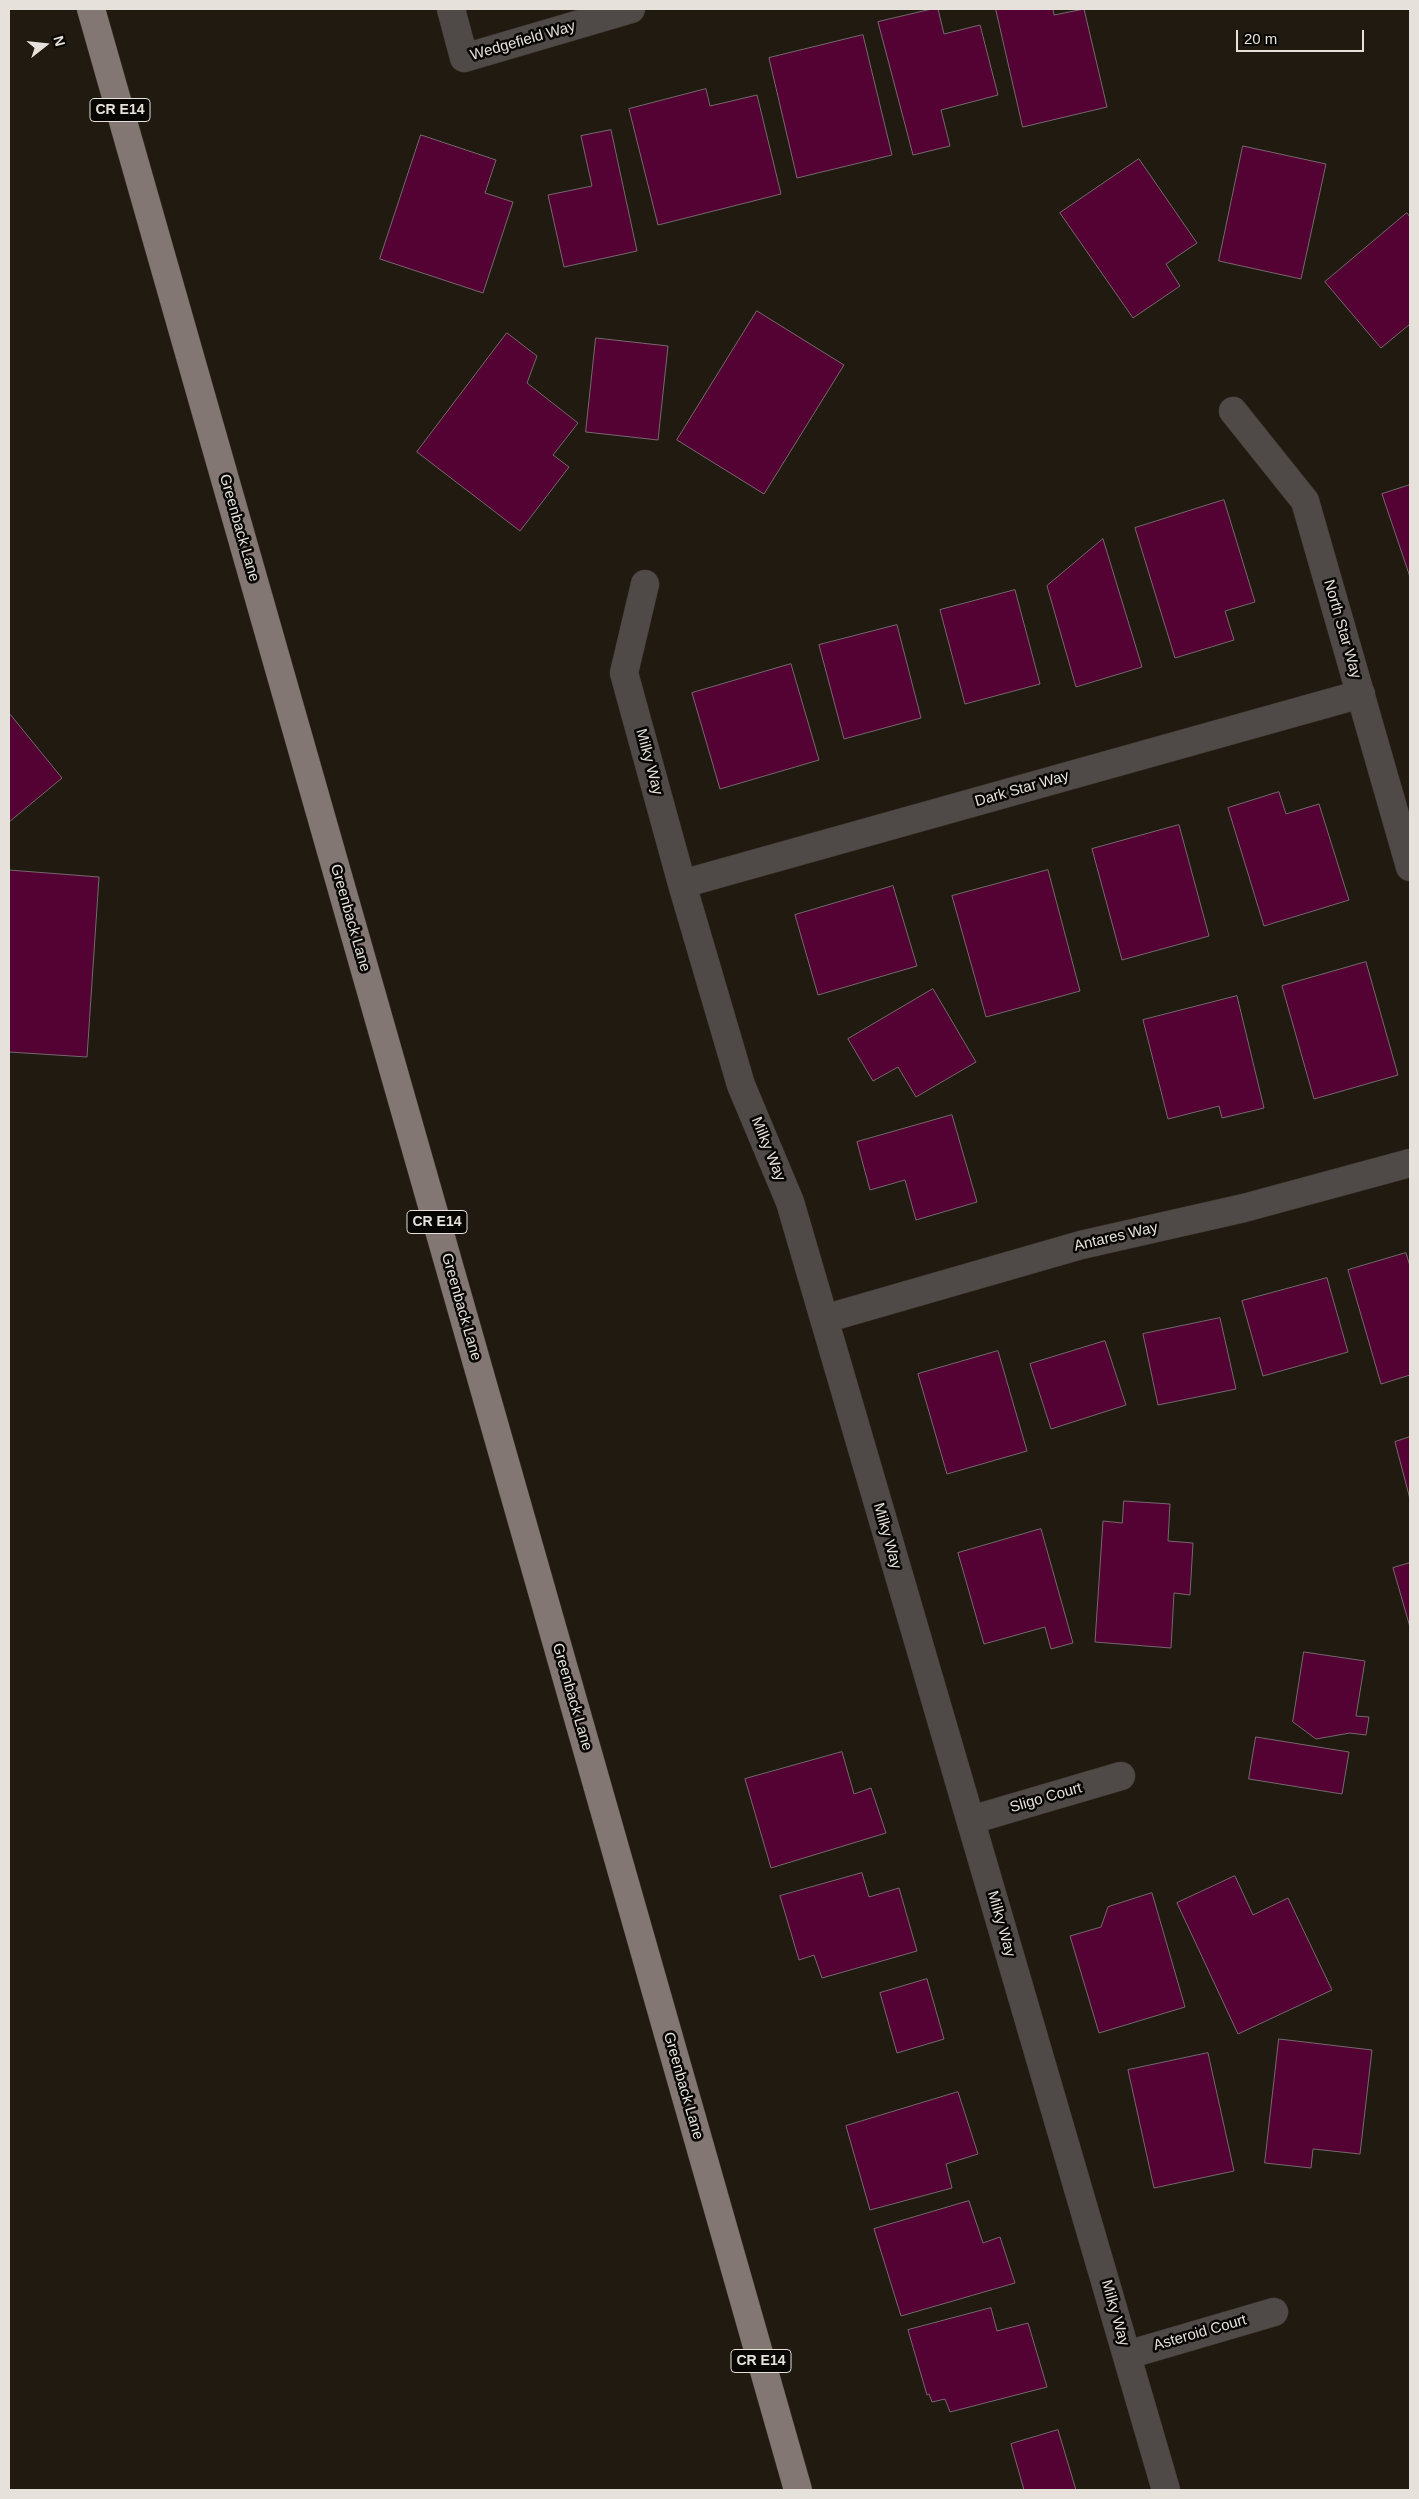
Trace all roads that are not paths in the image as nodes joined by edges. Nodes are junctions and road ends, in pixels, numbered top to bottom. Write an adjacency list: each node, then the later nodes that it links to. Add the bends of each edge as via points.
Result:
1 (91, 9): 15 (main road, Greenback Lane / CR E14)
2 (451, 9): 3 (street, Wedgefield Way, via 464,58)
3 (631, 9)
4 (1233, 411): 6 (street, North Star Way, via 1304,501)
5 (645, 584): 8 (street, Milky Way, via 624,673)
6 (1361, 694): 7 (street, North Star Way); 8 (street, Dark Star Way)
7 (1410, 867)
8 (682, 884): 10 (street, Milky Way, via 741,1084 790,1202)
9 (1410, 1163): 10 (street, Antares Way, via 1244,1208 1081,1245)
10 (824, 1319): 12 (street, Milky Way)
11 (1120, 1776): 12 (street, Sligo Court)
12 (971, 1820): 14 (street, Milky Way)
13 (1274, 2312): 14 (street, Asteroid Court)
14 (1127, 2355): 16 (street, Milky Way)
15 (798, 2490)
16 (1166, 2490)

